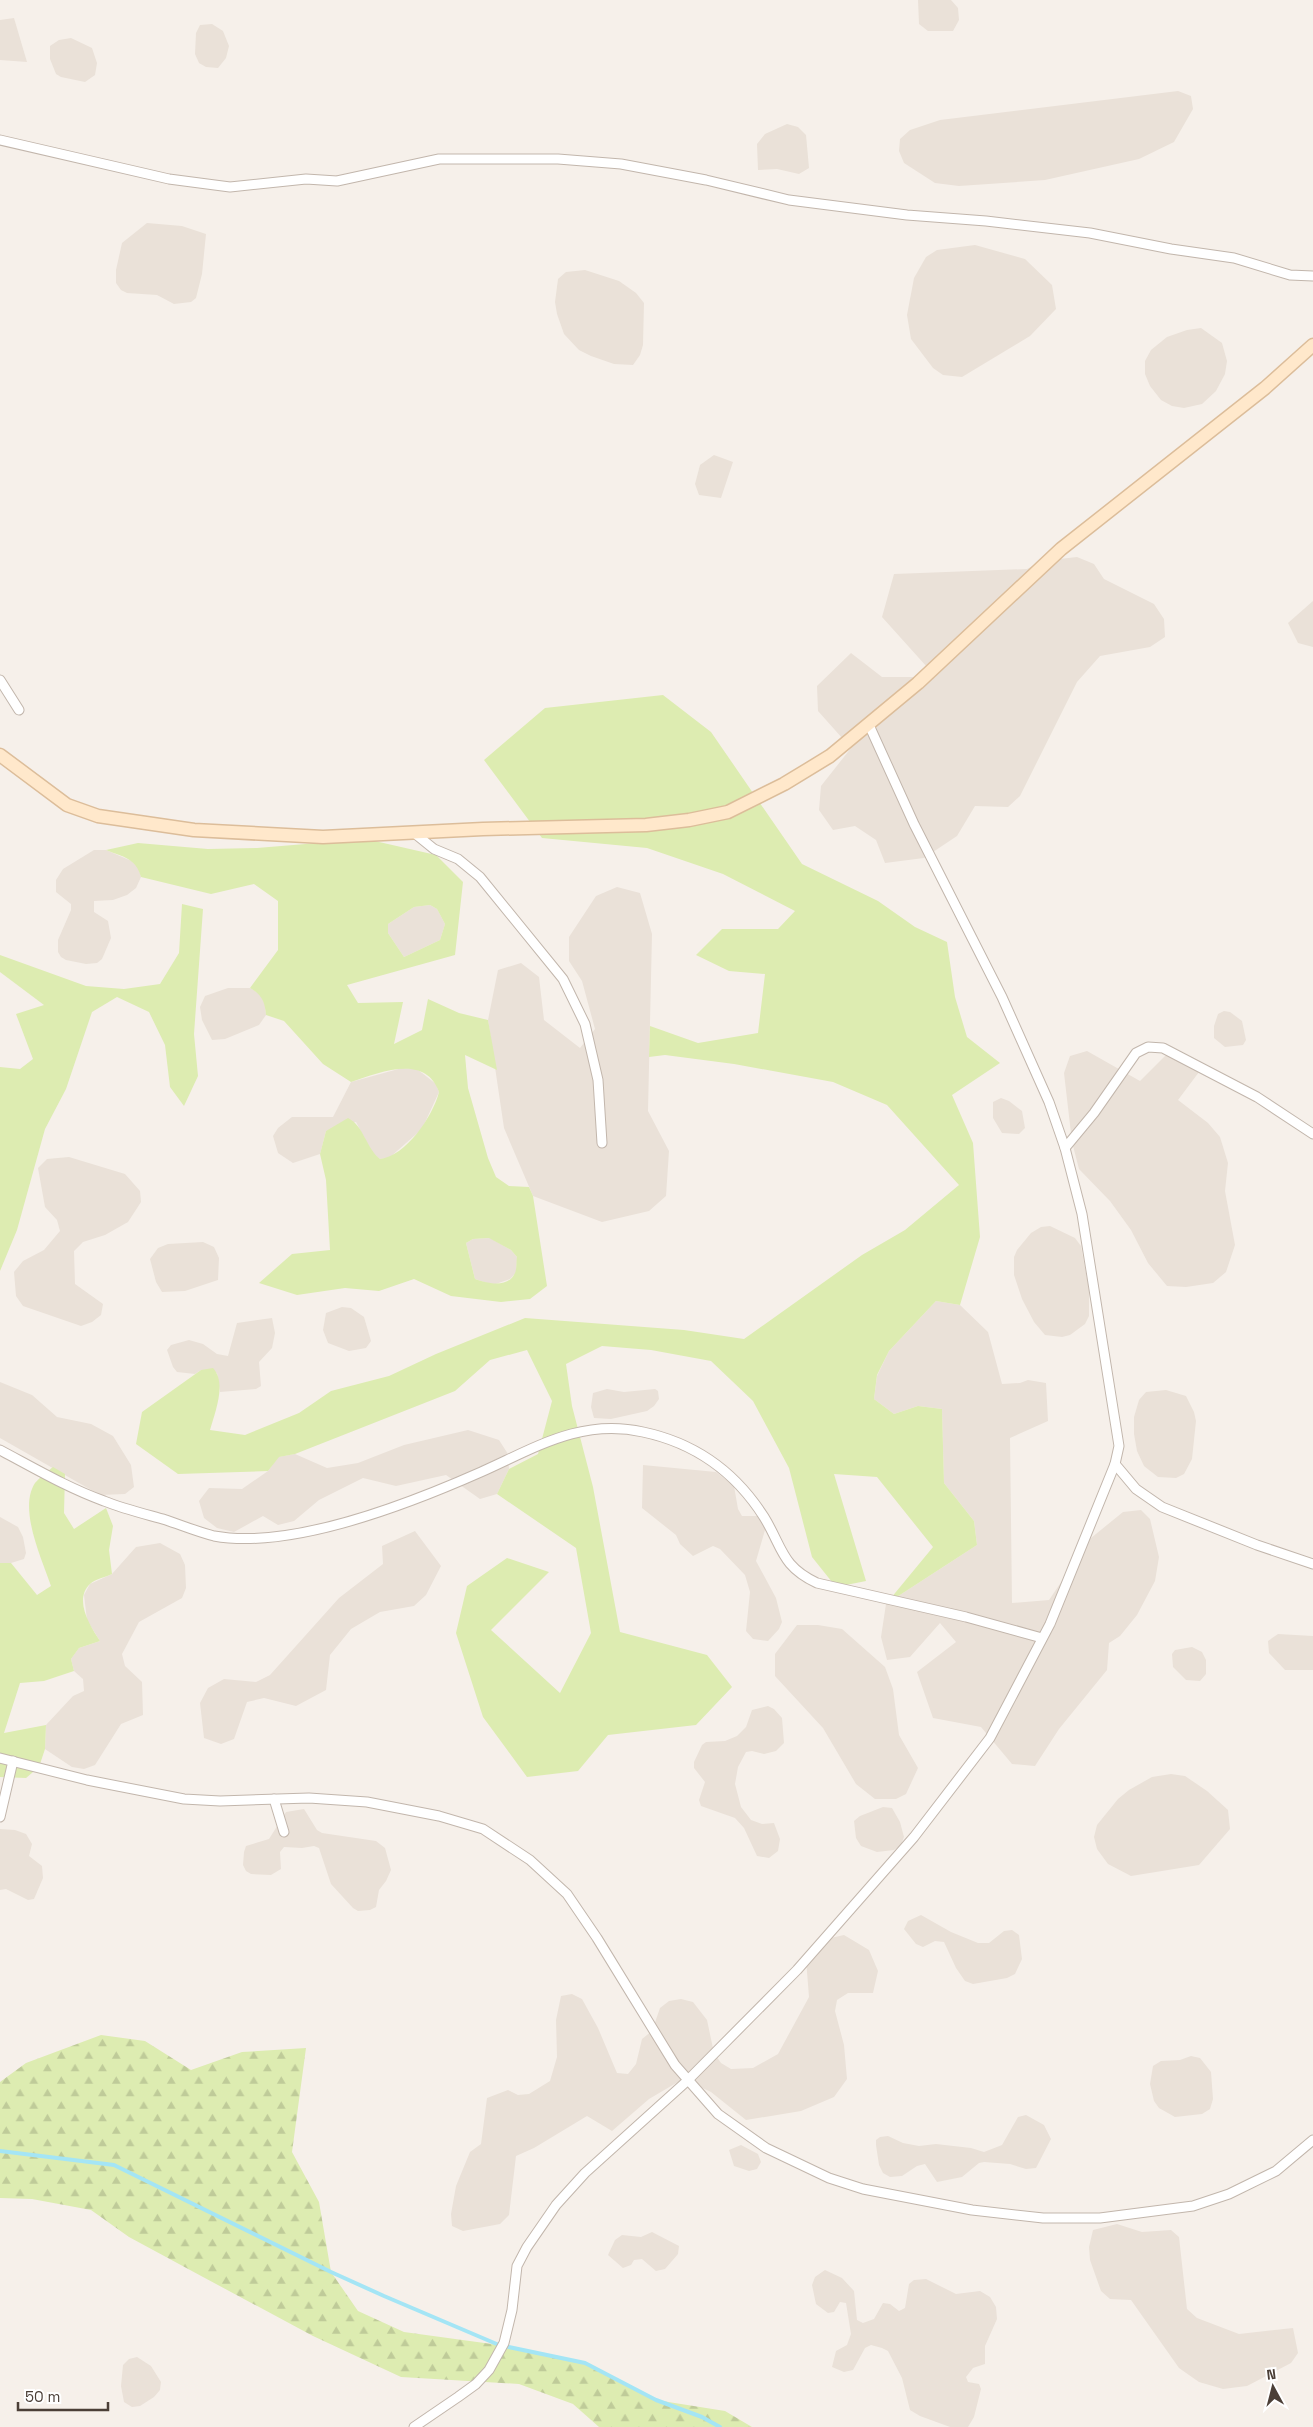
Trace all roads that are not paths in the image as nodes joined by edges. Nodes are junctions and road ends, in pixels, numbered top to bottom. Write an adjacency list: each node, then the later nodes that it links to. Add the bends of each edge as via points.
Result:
1 (0, 140): 2 (street, via 169,180 230,187 306,179 337,180 439,159 558,159 620,164 789,200 1090,233 1234,258 1290,275)
2 (1313, 276)
3 (1313, 345): 6 (main road, via 1265,388 1061,549)
4 (0, 680): 5 (street)
5 (19, 710)
6 (869, 725): 8 (main road, via 830,756 728,812 646,825); 11 (street, via 914,824 1032,1061)
7 (0, 755): 8 (main road, via 66,805 98,816 194,830 313,836)
8 (413, 832): 10 (street, via 434,849 458,859 480,877 563,978 585,1024 598,1080)
9 (1313, 1134): 11 (street, via 1257,1097 1163,1048 1148,1047 1136,1052 1094,1113)
10 (602, 1143)
11 (1065, 1148): 13 (street, via 1082,1214 1099,1308 1119,1446)
12 (0, 1450): 15 (street, via 45,1475 104,1501 215,1536 254,1537 294,1534 376,1513 586,1429 642,1431 705,1455 731,1475 764,1517 788,1563 800,1575 817,1583)
13 (1115, 1464): 14 (street, via 1136,1489 1162,1507); 15 (street, via 1073,1572)
14 (1313, 1564)
15 (1042, 1638): 21 (street, via 990,1738 914,1837 797,1970)
16 (0, 1758): 17 (street)
17 (13, 1760): 18 (street, via 88,1780 184,1799); 19 (street)
18 (274, 1799): 20 (street); 21 (street, via 367,1802 439,1816 483,1829 530,1860 567,1894)
19 (0, 1817)
20 (284, 1832)
21 (687, 2081): 22 (street, via 718,2114 766,2148 829,2178 862,2189 972,2210 1043,2218 1100,2218 1193,2206 1228,2194 1276,2171); 23 (street, via 584,2173 556,2205 518,2266 504,2343 489,2370 476,2384)
22 (1313, 2140)
23 (414, 2427)

